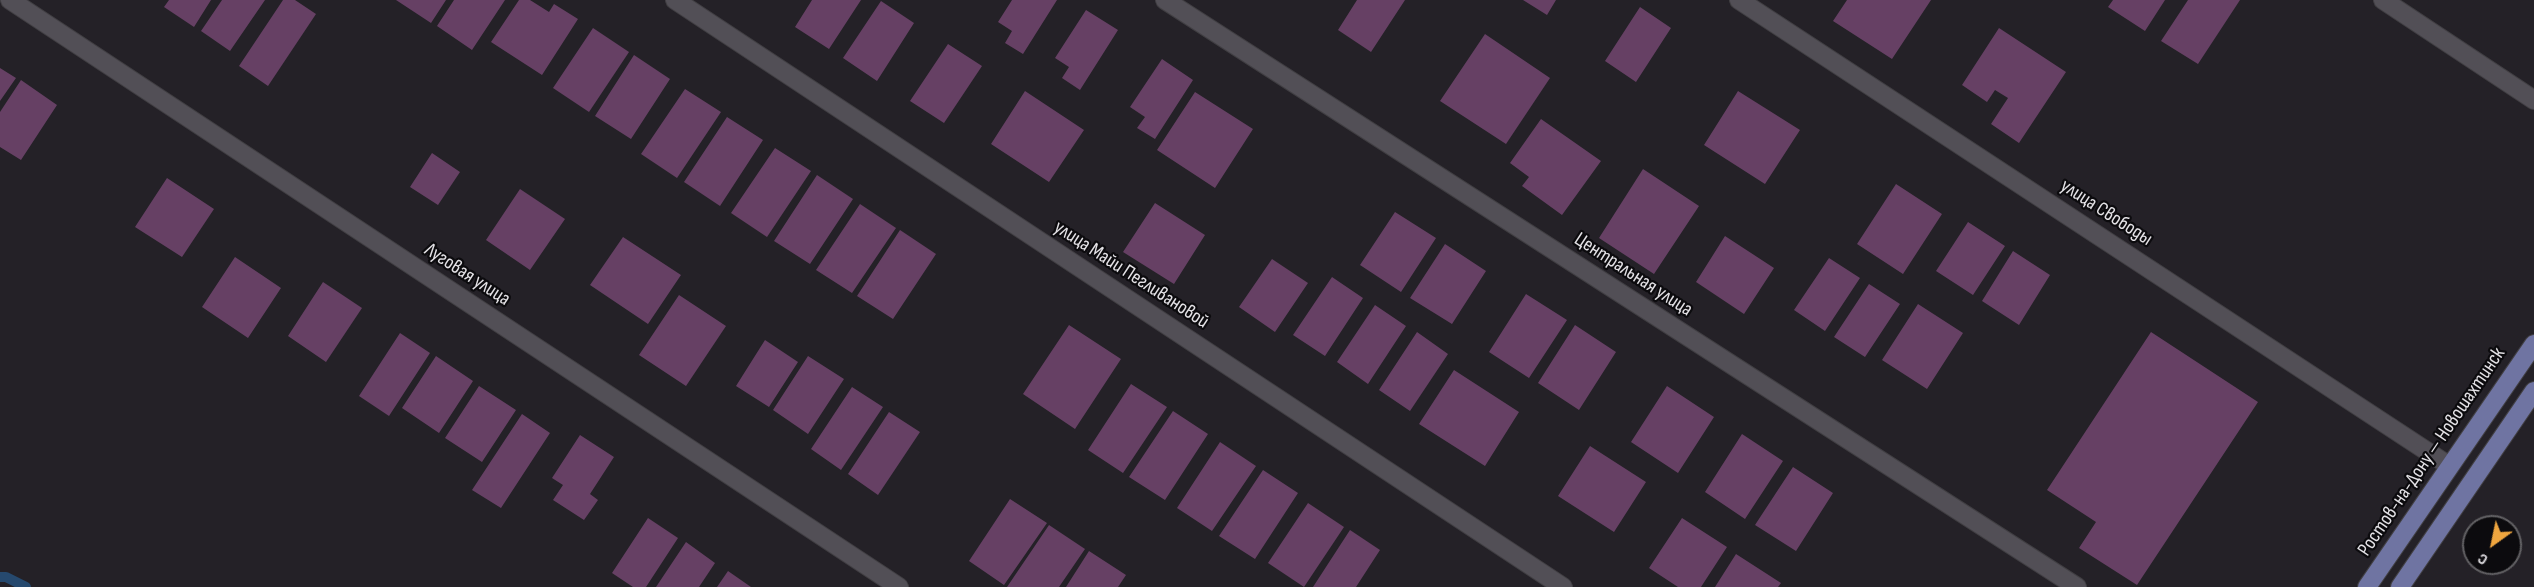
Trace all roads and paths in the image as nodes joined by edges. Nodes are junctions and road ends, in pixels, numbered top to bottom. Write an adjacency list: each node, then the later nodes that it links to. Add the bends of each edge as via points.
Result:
1 (10, 0): 10 (street, Луговая улица)
2 (675, 0): 11 (street, улица Майи Пегливановой)
3 (1165, 0): 12 (street, Центральная улица)
4 (1739, 0): 9 (street, улица Свободы)
5 (2382, 0): 6 (street)
6 (2534, 100)
7 (2534, 344): 9 (main road, Ростов-на-Дону — Новошахтинск)
8 (2534, 391): 14 (main road)
9 (2448, 465): 13 (main road, Ростов-на-Дону — Новошахтинск)
10 (899, 587)
11 (1563, 587)
12 (2077, 587)
13 (2367, 587)
14 (2400, 587)

